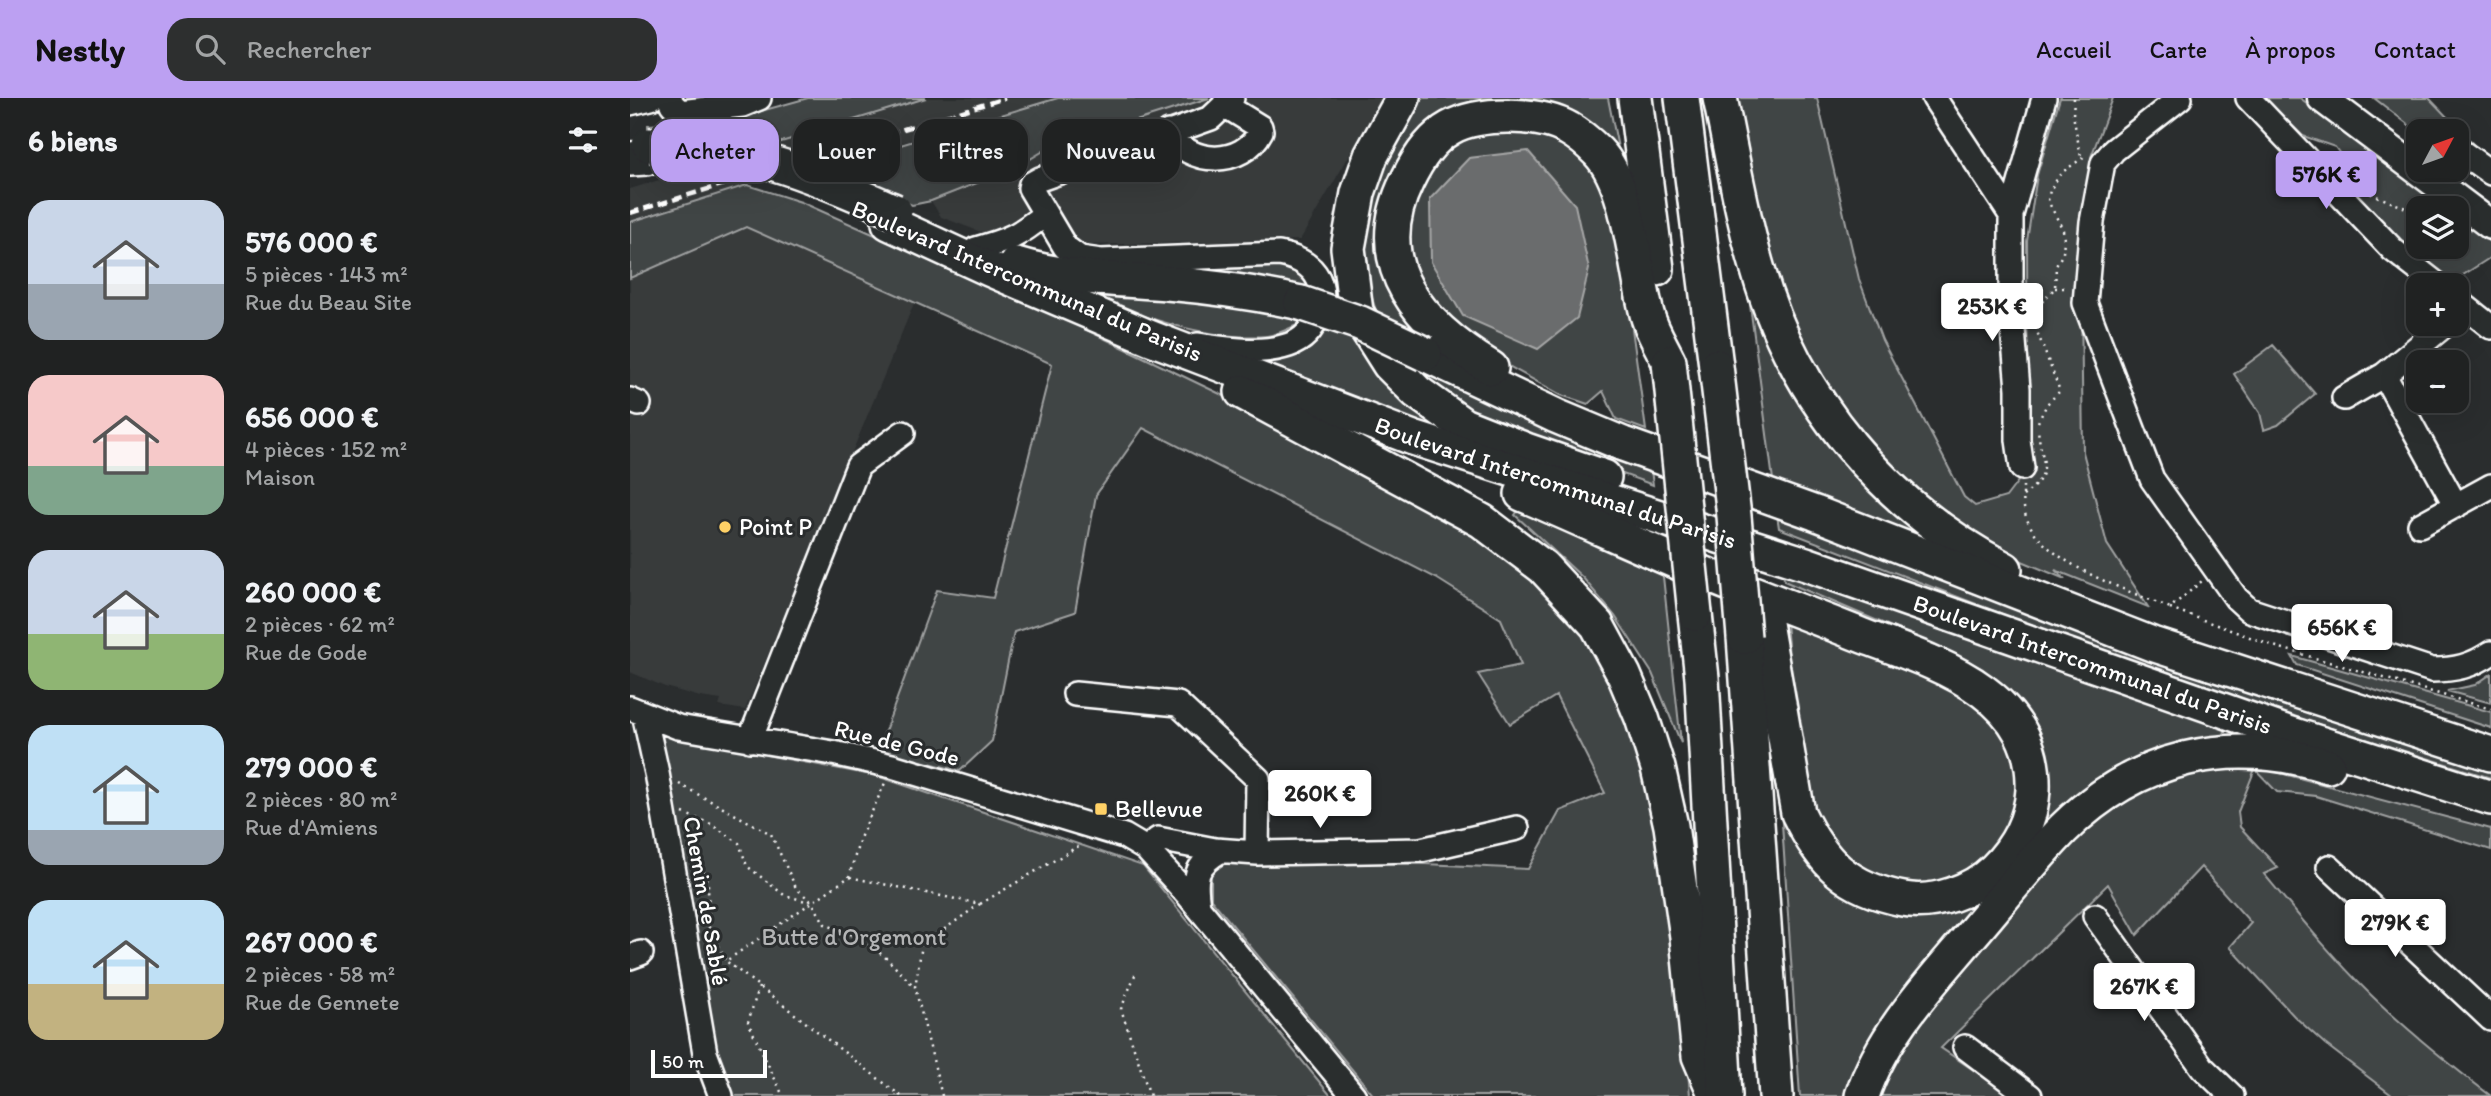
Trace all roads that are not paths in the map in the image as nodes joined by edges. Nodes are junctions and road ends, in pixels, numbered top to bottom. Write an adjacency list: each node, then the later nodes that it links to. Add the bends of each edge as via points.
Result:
1 (651, 98): 15 (street)
2 (670, 98): 14 (street, via 680,112)
3 (1403, 98): 48 (highway, via 1371,156 1358,193 1348,248 1356,312 1389,364 1417,392 1463,425)
4 (1635, 98): 36 (highway)
5 (1682, 98): 46 (highway, bridge, via 1734,516)
6 (1720, 98): 50 (highway, via 1758,271 1777,323 1802,375 1837,429 1885,484 1957,541 2054,593)
7 (1934, 98): 26 (street)
8 (2044, 98): 26 (street)
9 (2180, 98): 47 (street, via 2113,150 2092,160 2085,303 2152,479 2249,610 2432,670 2454,670)
10 (2248, 98): 30 (street, via 2393,250)
11 (2322, 98): 28 (main road)
12 (2343, 98): 17 (main road)
13 (1228, 99): 16 (street, via 1210,118); 18 (street, via 1234,111 1260,127 1255,144 1228,157 1207,158)
14 (747, 100)
15 (630, 103)
16 (1180, 128)
17 (2406, 146)
18 (1180, 147)
19 (639, 152): 27 (highway, Boulevard Intercommunal du Parisis, bridge, via 706,147 756,157 816,177)
20 (2469, 157): 21 (street)
21 (2491, 173)
22 (1042, 180): 25 (street, via 1031,184 1030,190)
23 (2454, 182): 24 (main road)
24 (2491, 209)
25 (1045, 214): 29 (street); 35 (street, via 1065,247 1080,258 1279,254 1297,257 1314,270 1322,287 1315,323 1306,336 1291,345 1254,351)
26 (2011, 215): 41 (street, via 2011,306)
27 (892, 217): 29 (highway, Boulevard Intercommunal du Parisis, via 976,249); 31 (highway, Boulevard Intercommunal du Parisis)
28 (2491, 225)
29 (1018, 251): 44 (highway, Boulevard Intercommunal du Parisis, bridge, via 1086,278 1238,291 1301,303 1360,323 1623,444)
30 (2423, 273)
31 (1074, 306): 35 (highway, Boulevard Intercommunal du Parisis); 67 (highway, via 1482,521 1543,567 1597,625 1638,707 1658,768 1687,937 1699,1056)
32 (2469, 313): 33 (street)
33 (2491, 327)
34 (2431, 336): 37 (street)
35 (1152, 338): 38 (highway, Boulevard Intercommunal du Parisis)
36 (1669, 362): 44 (highway, via 1647,317 1617,182 1599,153 1569,128 1531,117 1489,117 1450,128 1428,148 1399,196 1393,229 1402,282 1430,324 1466,353 1567,409); 68 (highway, bridge, via 1702,678)
37 (2384, 375): 39 (street); 43 (street)
38 (1253, 377): 46 (highway, via 1733,585 1948,668 1989,694 2010,716 2034,771 2032,801 2021,836 2008,856 1968,889 1909,900 1860,886 1828,862 1798,813); 48 (highway, Boulevard Intercommunal du Parisis, via 1438,447 1806,564)
39 (2344, 398)
40 (903, 433): 52 (street, via 858,466)
41 (2022, 468)
42 (2491, 486): 43 (street)
43 (2456, 506): 45 (street)
44 (1815, 513): 50 (highway, Boulevard Intercommunal du Parisis, via 2152,644)
45 (2420, 524)
46 (1755, 630): 69 (highway)
47 (2491, 653)
48 (2153, 686): 54 (highway, Boulevard Intercommunal du Parisis)
49 (1076, 694): 59 (street, via 1178,704 1258,779)
50 (2351, 709): 53 (highway, Boulevard Intercommunal du Parisis)
51 (637, 711): 52 (street, Rue de Gode, via 678,727); 65 (street, Chemin de Sablé, via 657,773 705,1053)
52 (750, 740): 57 (street, Rue de Gode, via 892,766 1124,836)
53 (2491, 754)
54 (2491, 799)
55 (2491, 810): 70 (highway, via 2310,760 2269,754 2226,751 2146,771 2093,803 2027,870 1924,990 1871,1070)
56 (1517, 828): 59 (street, via 1421,850)
57 (1146, 849): 58 (street, via 1158,839); 61 (street, Rue de Gode)
58 (1220, 850): 59 (street); 61 (street, via 1196,874)
59 (1257, 853)
60 (2329, 867): 63 (street)
61 (1198, 906): 66 (street, Rue de Gode)
62 (2095, 916): 72 (street, via 2203,1068)
63 (2491, 1019)
64 (1965, 1047): 71 (street)
65 (721, 1096)
66 (1354, 1096)
67 (1716, 1096)
68 (1725, 1096)
69 (1776, 1096)
70 (1862, 1096)
71 (2030, 1096)
72 (2232, 1096)

